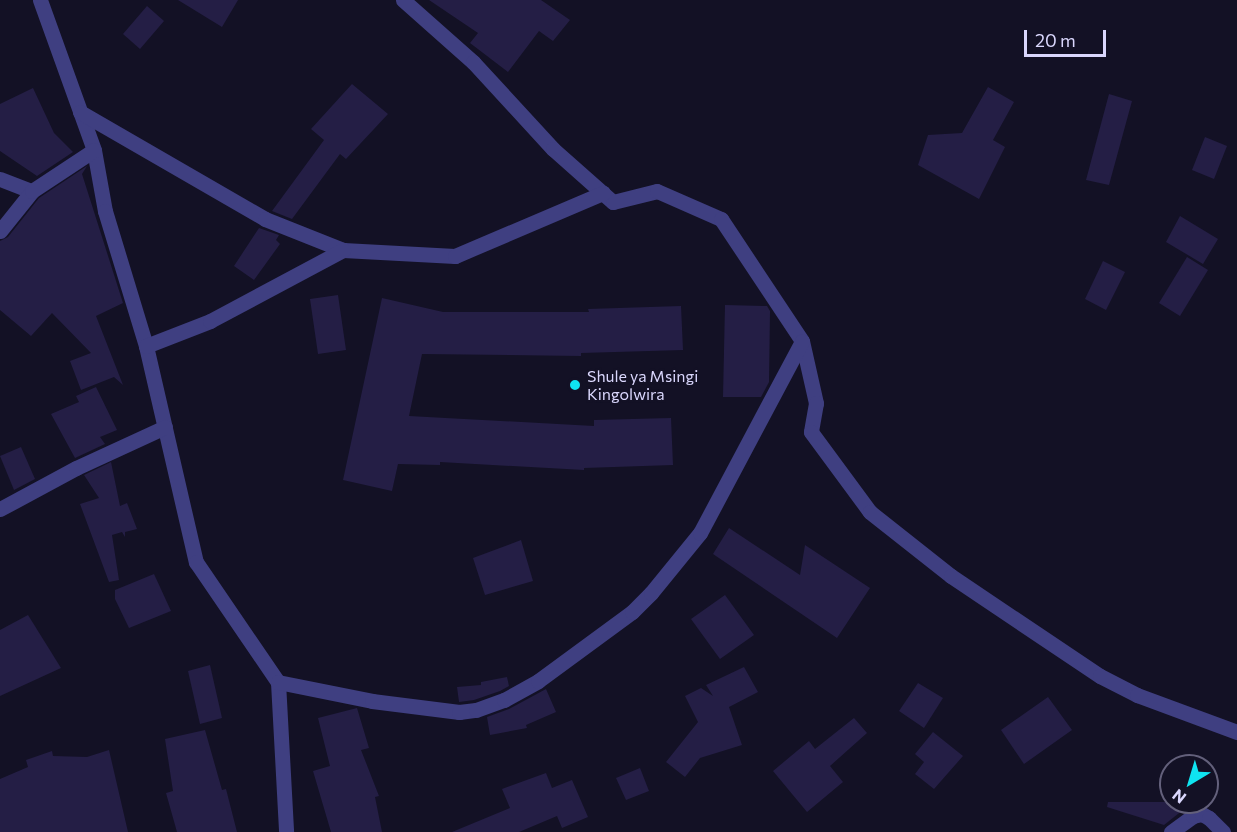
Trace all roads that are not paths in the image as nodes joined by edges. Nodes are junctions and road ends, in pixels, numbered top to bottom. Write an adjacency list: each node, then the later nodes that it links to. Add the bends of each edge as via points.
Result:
1 (40, 0): 3 (street)
2 (403, 0): 7 (street, via 473,62 554,149)
3 (80, 112): 4 (street); 9 (street, via 265,219)
4 (94, 150): 6 (street); 11 (street, via 105,211)
5 (0, 179): 6 (street)
6 (32, 190): 8 (street)
7 (603, 193): 9 (street, via 455,256); 10 (street, via 613,202 657,191 721,219)
8 (0, 231)
9 (343, 250): 11 (street, via 210,321)
10 (802, 341): 14 (street, via 700,533 632,612 538,681 504,700 459,712); 15 (street, via 816,403 811,432 870,512 951,576 1100,676 1137,696)
11 (146, 346): 12 (street)
12 (165, 427): 13 (street); 14 (street, via 196,562)
13 (0, 509)
14 (278, 682): 16 (street)
15 (1237, 732)
16 (286, 832)
17 (1171, 832): 18 (street, via 1199,814)
18 (1223, 832)

